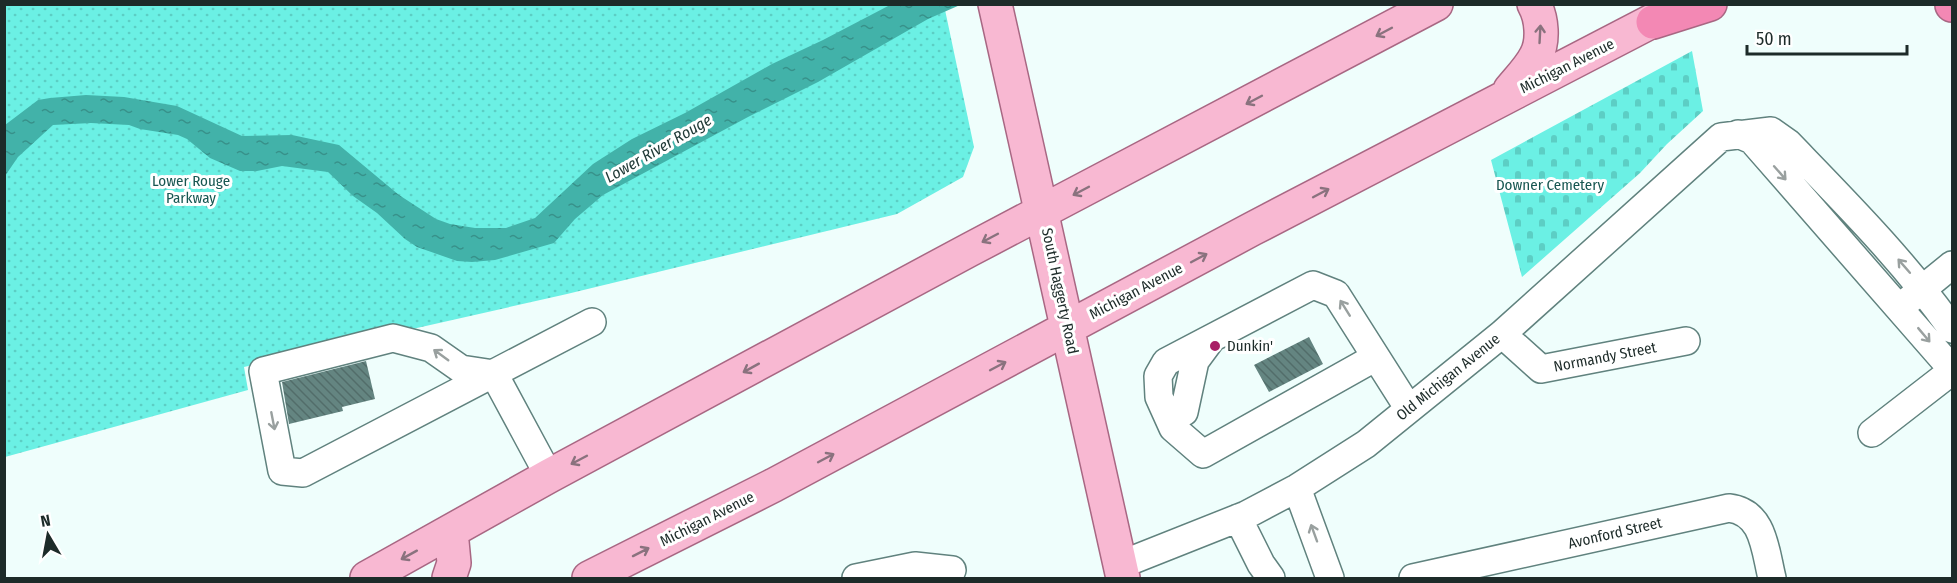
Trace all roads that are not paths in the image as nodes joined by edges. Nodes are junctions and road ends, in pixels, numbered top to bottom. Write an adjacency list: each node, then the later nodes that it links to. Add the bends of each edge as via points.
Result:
1 (1436, 4): 9 (main road, one-way to 9)
2 (1534, 4): 7 (main road, one-way to 2, via 1537,55 1540,23)
3 (1684, 4): 6 (main road, Michigan Avenue)
4 (1710, 4): 6 (highway)
5 (995, 6): 9 (main road, South Haggerty Road)
6 (1653, 22): 7 (main road, Michigan Avenue)
7 (1506, 96): 14 (main road, Michigan Avenue, one-way to 7)
8 (1738, 134): 11 (street, Old Michigan Avenue, one-way to 8, via 1788,143 1771,130); 12 (street, one-way to 12, via 1752,140); 16 (street, Old Michigan Avenue, via 1721,137)
9 (1042, 211): 14 (main road, South Haggerty Road); 24 (main road, one-way to 24)
10 (1953, 265): 11 (street)
11 (1924, 290): 12 (street); 15 (street, Old Michigan Avenue)
12 (1900, 307): 20 (street, one-way to 20)
13 (592, 322): 21 (street)
14 (1068, 328): 29 (main road, South Haggerty Road); 32 (main road, Michigan Avenue, one-way to 14)
15 (1953, 329)
16 (1502, 334): 18 (street, Normandy Street, via 1541,369); 22 (street, Old Michigan Avenue)
17 (1213, 337): 19 (street, one-way to 17, via 1336,294 1313,285); 19 (street, via 1194,362 1184,412 1203,431 1219,428); 19 (street, via 1166,362 1158,376 1160,397 1173,428 1203,454)
18 (1686, 341)
19 (1373, 351): 22 (street)
20 (1953, 370): 23 (street)
21 (494, 374): 21 (street, one-way to 21, via 461,369 431,348 393,338 263,371 282,471 303,472); 24 (street)
22 (1409, 409): 25 (street, Old Michigan Avenue, via 1366,444)
23 (1872, 433)
24 (549, 476): 27 (main road)
25 (1298, 488): 26 (street, Old Michigan Avenue); 35 (street, one-way to 25)
26 (1238, 518): 29 (street, Old Michigan Avenue); 34 (street)
27 (451, 531): 30 (main road, one-way to 30); 31 (main road, via 454,562)
28 (952, 570): 33 (street, via 915,566)
29 (1122, 572)
30 (367, 579)
31 (449, 579)
32 (589, 579)
33 (856, 579)
34 (1271, 579)
35 (1330, 579)
36 (1413, 579): 37 (street, Avonford Street, via 1729,508 1746,513 1758,525)
37 (1772, 579)

